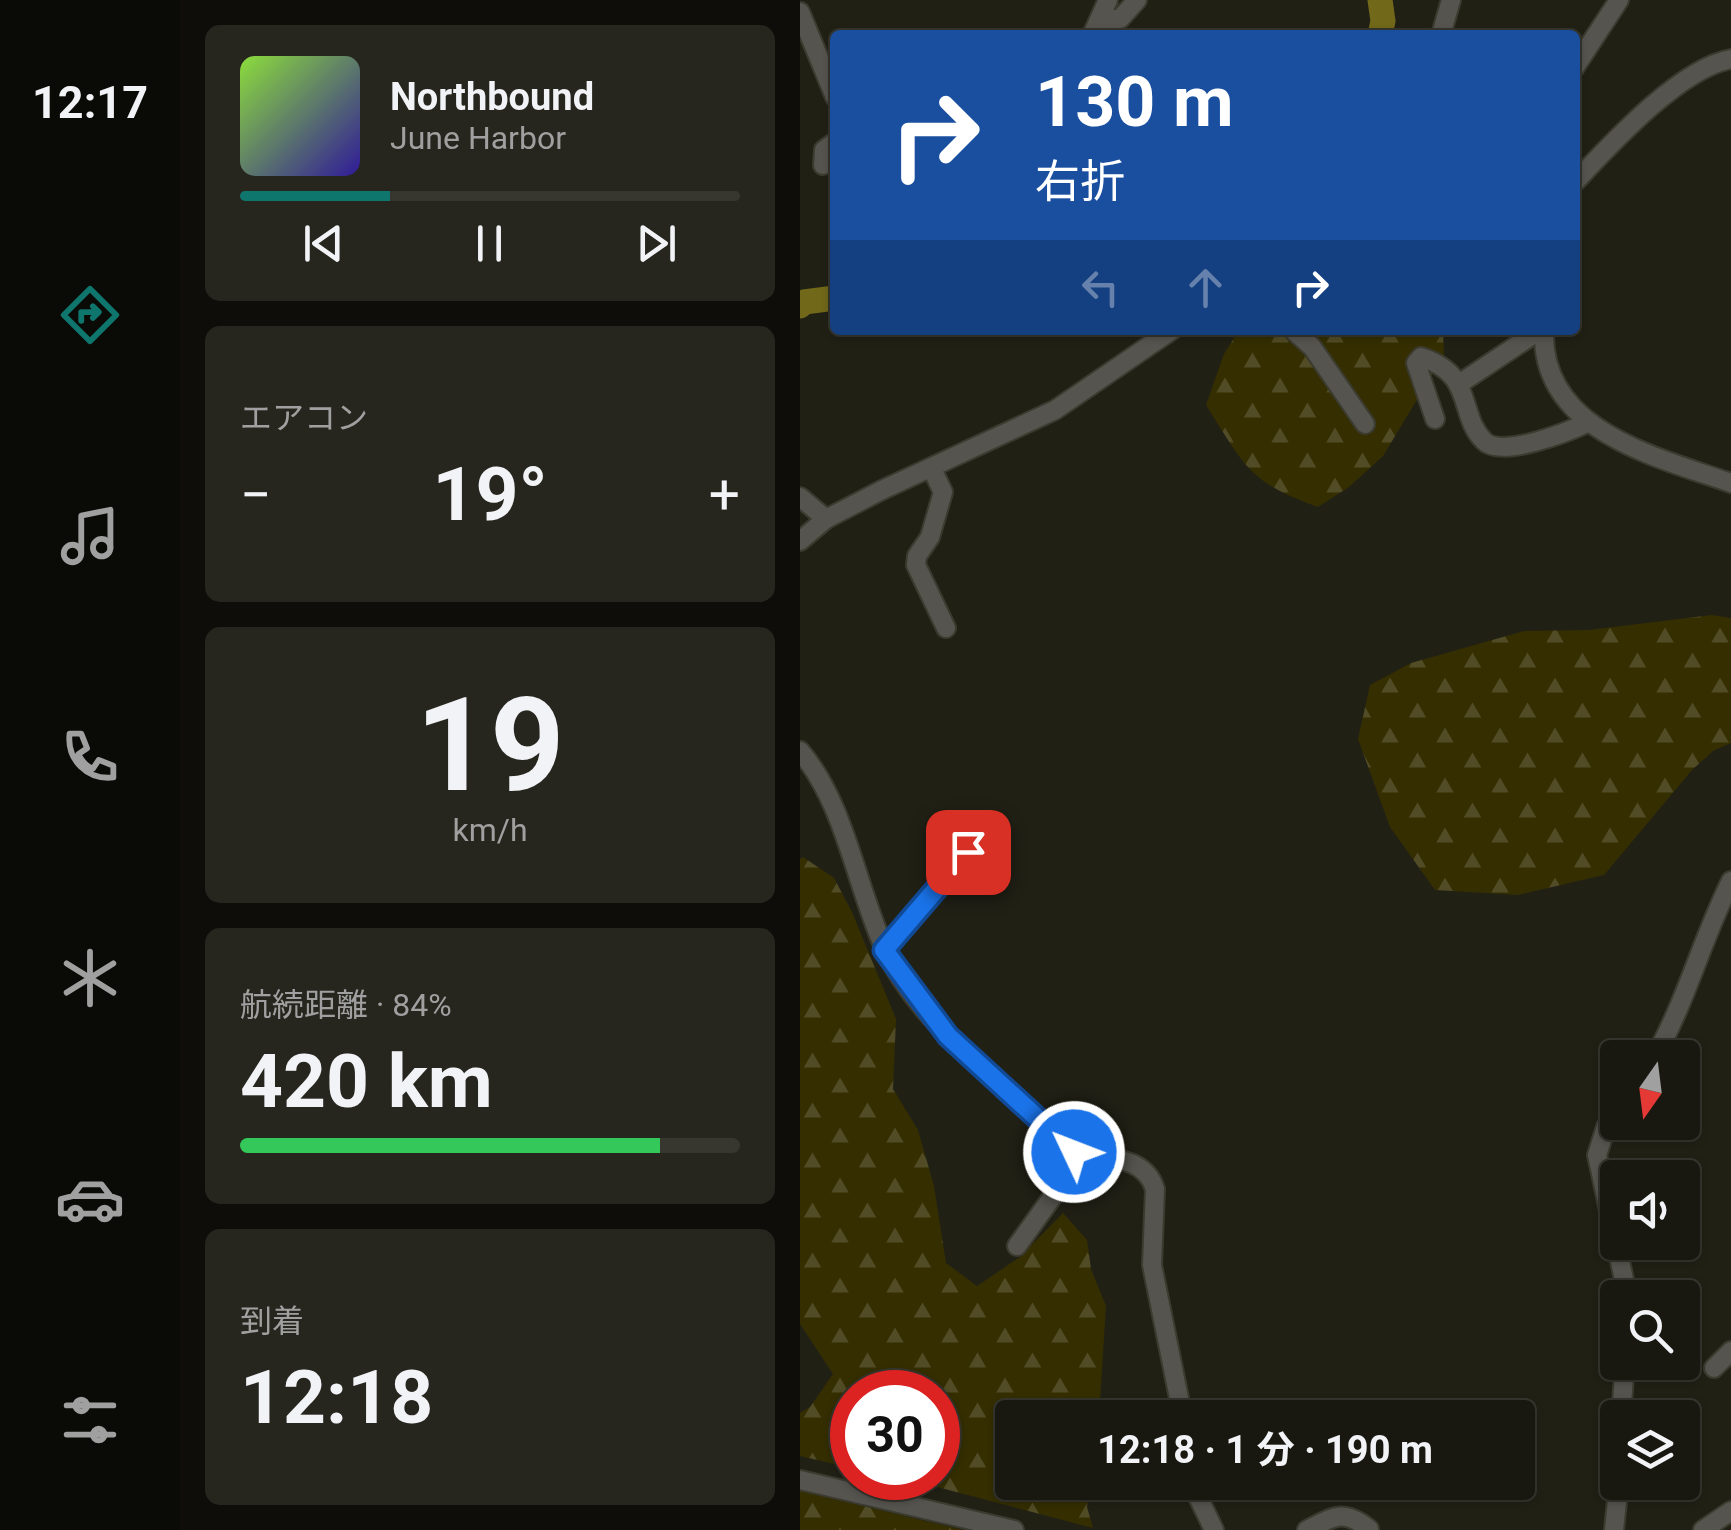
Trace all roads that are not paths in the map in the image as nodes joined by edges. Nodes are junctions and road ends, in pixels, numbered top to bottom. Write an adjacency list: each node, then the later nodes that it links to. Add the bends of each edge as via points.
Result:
1 (1108, 0): 6 (street)
2 (1138, 0): 6 (street, via 1120,19)
3 (1451, 0): 7 (street)
4 (1618, 0): 9 (street)
5 (800, 12): 10 (street)
6 (1096, 27)
7 (1442, 30)
8 (1731, 59): 13 (street, via 1678,84)
9 (1580, 60)
10 (830, 85)
11 (830, 146): 12 (street)
12 (824, 165)
13 (1580, 177)
14 (1165, 335): 22 (street, via 1071,400)
15 (1298, 335): 21 (street)
16 (1534, 335): 18 (street)
17 (1543, 335): 20 (street, via 1556,381)
18 (1458, 384): 19 (street, via 1427,358 1416,362); 20 (street, via 1482,440 1492,447)
19 (1435, 419)
20 (1590, 422): 23 (street, via 1618,442)
21 (1365, 424)
22 (932, 469): 25 (street); 27 (street, via 943,492 916,565)
23 (1731, 483)
24 (800, 498): 25 (street)
25 (826, 519): 26 (street)
26 (800, 541)
27 (946, 628)
28 (800, 751): 31 (street, via 825,788)
29 (968, 852): 31 (street)
30 (1731, 881): 32 (street)
31 (884, 950): 34 (street, via 948,1036 1069,1148)
32 (1664, 1040)
33 (1602, 1140): 36 (street, via 1597,1155)
34 (1084, 1153): 35 (street); 39 (street, via 1126,1161 1152,1180 1152,1265)
35 (1017, 1246)
36 (1624, 1280)
37 (1731, 1351): 38 (street)
38 (1714, 1368)
39 (1179, 1400)
40 (800, 1480): 45 (street)
41 (1200, 1500): 46 (street)
42 (1617, 1500): 48 (street)
43 (1731, 1511): 49 (street)
44 (1368, 1529): 47 (street, via 1342,1515)
45 (1014, 1530)
46 (1214, 1530)
47 (1307, 1530)
48 (1614, 1530)
49 (1704, 1530)

